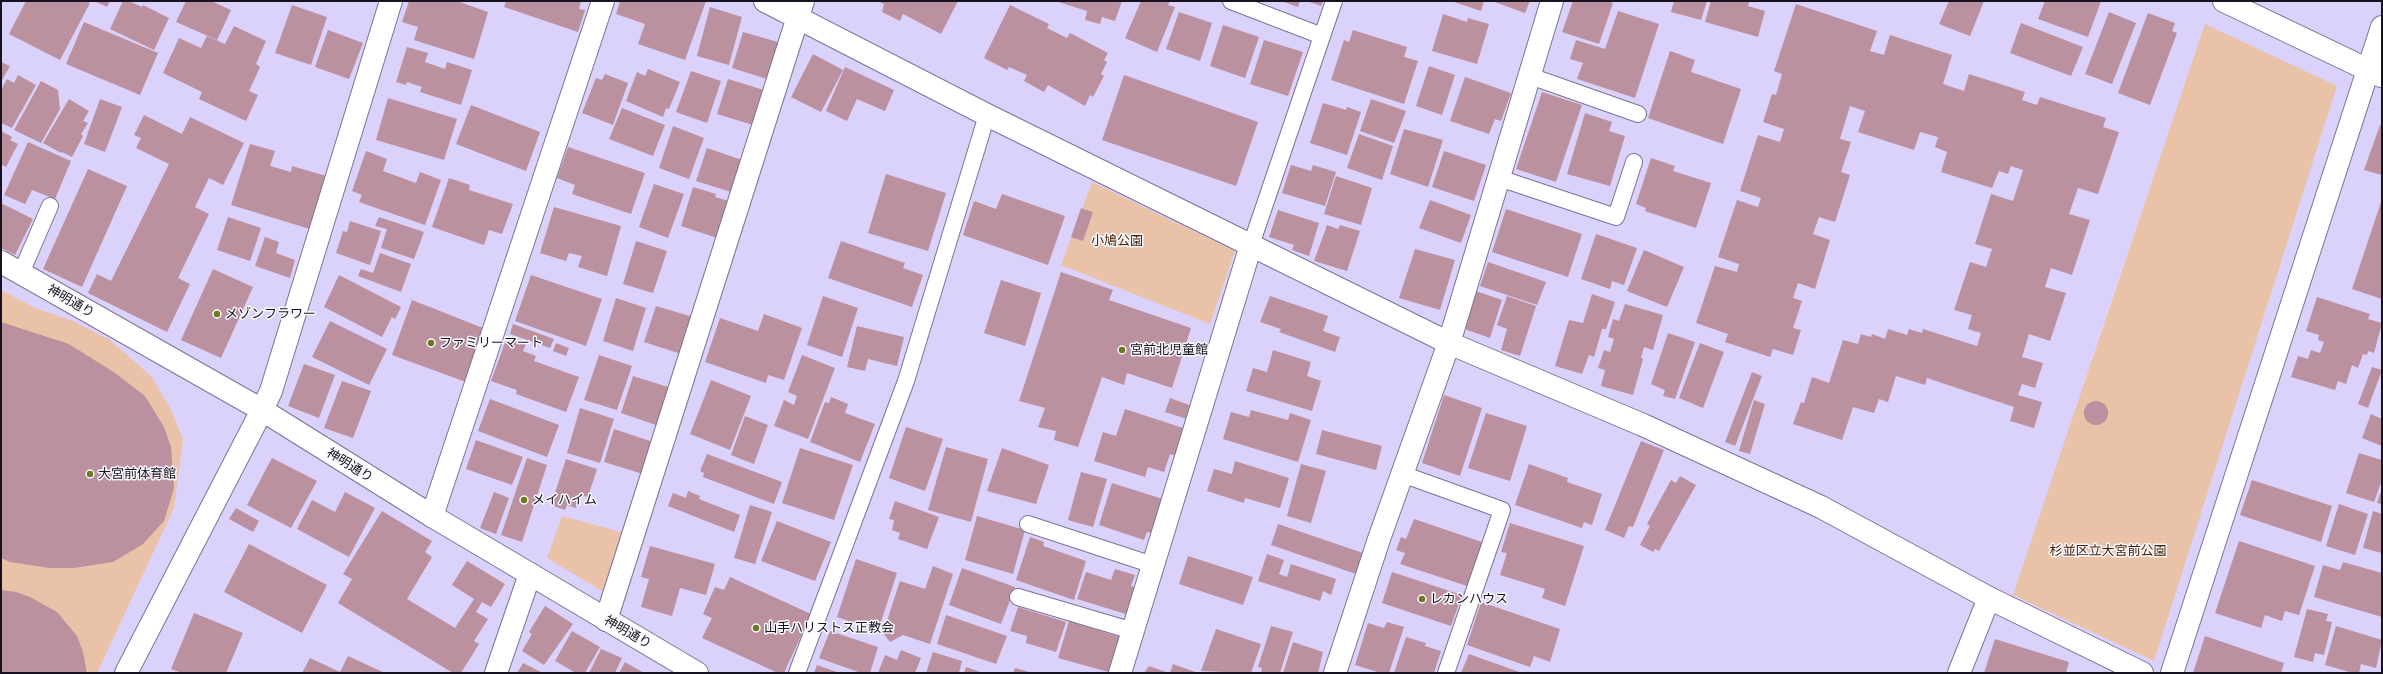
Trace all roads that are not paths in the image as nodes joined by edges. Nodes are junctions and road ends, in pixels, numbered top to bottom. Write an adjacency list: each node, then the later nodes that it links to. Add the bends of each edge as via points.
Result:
1 (391, 1): 22 (street, via 273,384)
2 (603, 1): 24 (street)
3 (765, 1): 8 (street)
4 (1231, 1): 10 (lane)
5 (1334, 1): 10 (lane)
6 (1552, 1): 12 (street)
7 (2224, 1): 11 (street)
8 (801, 9): 14 (street); 30 (street)
9 (2382, 27): 11 (street)
10 (1322, 36): 18 (lane)
11 (2376, 74): 41 (street)
12 (1530, 76): 13 (lane); 16 (street)
13 (1638, 114)
14 (987, 115): 18 (street); 35 (lane, via 906,381)
15 (1634, 162): 16 (lane, via 1616,217)
16 (1499, 178): 21 (street)
17 (50, 206): 20 (lane)
18 (1251, 245): 21 (street); 26 (street)
19 (1, 262): 20 (street, 神明通り)
20 (21, 273): 22 (street, 神明通り)
21 (1449, 343): 23 (street); 29 (street, via 1643,425 1821,507)
22 (262, 410): 24 (street, 神明通り); 32 (street)
23 (1402, 474): 37 (street); 38 (lane, via 1502,510)
24 (432, 516): 27 (street, 神明通り)
25 (1028, 524): 26 (lane)
26 (1153, 565): 31 (street)
27 (530, 574): 30 (street, 神明通り); 33 (street)
28 (1018, 597): 31 (lane)
29 (1989, 598): 39 (street); 40 (street)
30 (606, 620): 34 (street, 神明通り)
31 (1133, 631): 36 (street)
32 (126, 673)
33 (496, 673)
34 (697, 673)
35 (797, 673)
36 (1120, 673)
37 (1335, 673)
38 (1446, 673)
39 (1960, 673)
40 (2142, 673)
41 (2172, 673)

